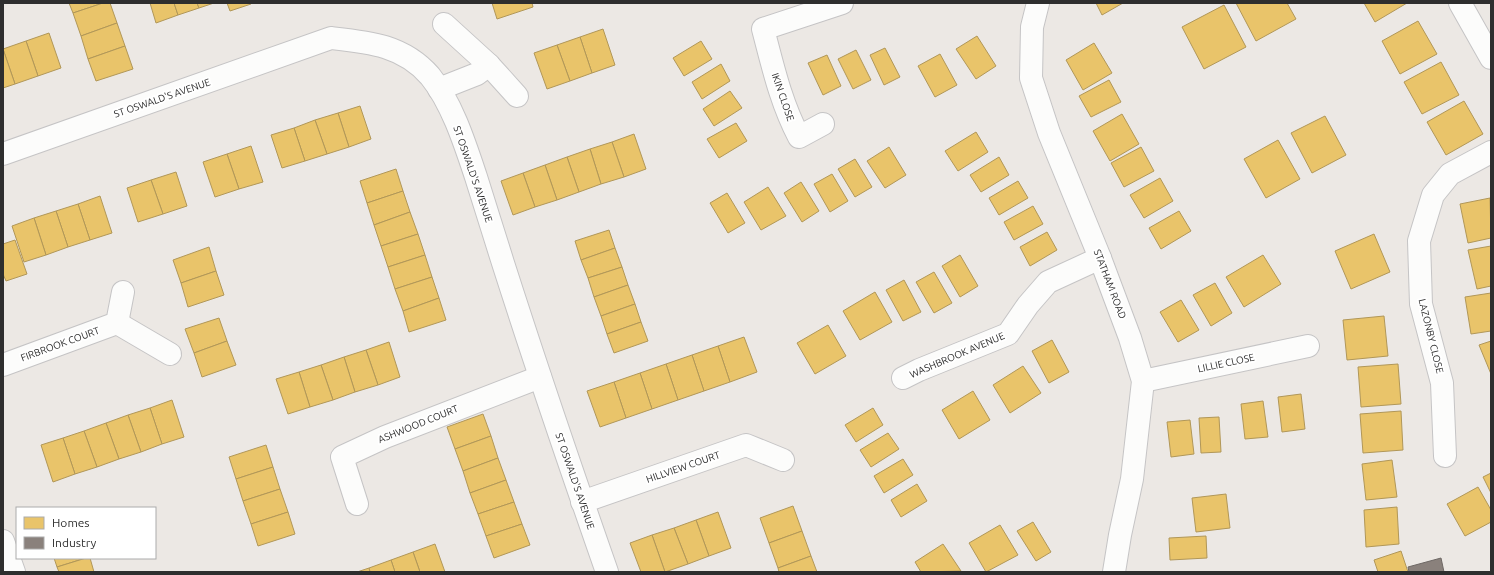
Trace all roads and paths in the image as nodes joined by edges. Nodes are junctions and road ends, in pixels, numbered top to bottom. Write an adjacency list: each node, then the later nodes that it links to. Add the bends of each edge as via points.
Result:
1 (842, 3): 9 (street, IKIN CLOSE, via 764,29 776,81 788,117 799,137)
2 (1038, 3): 12 (street, STATHAM ROAD, via 1032,27 1031,78 1049,134)
3 (1460, 3): 5 (street)
4 (444, 24): 6 (street)
5 (1491, 58)
6 (489, 65): 7 (street, via 476,74); 8 (street)
7 (439, 89): 11 (street, ST OSWALD'S AVENUE, via 417,64 394,49 366,42 331,38); 18 (street, ST OSWALD'S AVENUE, via 460,130)
8 (517, 96)
9 (823, 124)
10 (1491, 152): 21 (street, LAZONBY CLOSE, via 1450,174 1433,195 1419,241 1421,304 1442,383)
11 (3, 154)
12 (1100, 258): 19 (street, WASHBROOK AVENUE, via 1048,282 1028,304 1008,334); 20 (street, STATHAM ROAD)
13 (123, 292): 14 (street)
14 (117, 324): 16 (street); 17 (street, FIRBROOK COURT)
15 (1308, 346): 20 (street, LILLIE CLOSE)
16 (170, 354)
17 (3, 365)
18 (540, 377): 23 (street, ST OSWALD'S AVENUE); 24 (street, ASHWOOD COURT, via 420,422 342,457)
19 (902, 378)
20 (1143, 381): 28 (street, STATHAM ROAD, via 1132,479)
21 (1445, 456)
22 (783, 460): 23 (street, HILLVIEW COURT, via 746,445)
23 (582, 502): 27 (street, ST OSWALD'S AVENUE)
24 (357, 504)
25 (3, 541): 26 (street)
26 (14, 572)
27 (607, 572)
28 (1114, 572)

